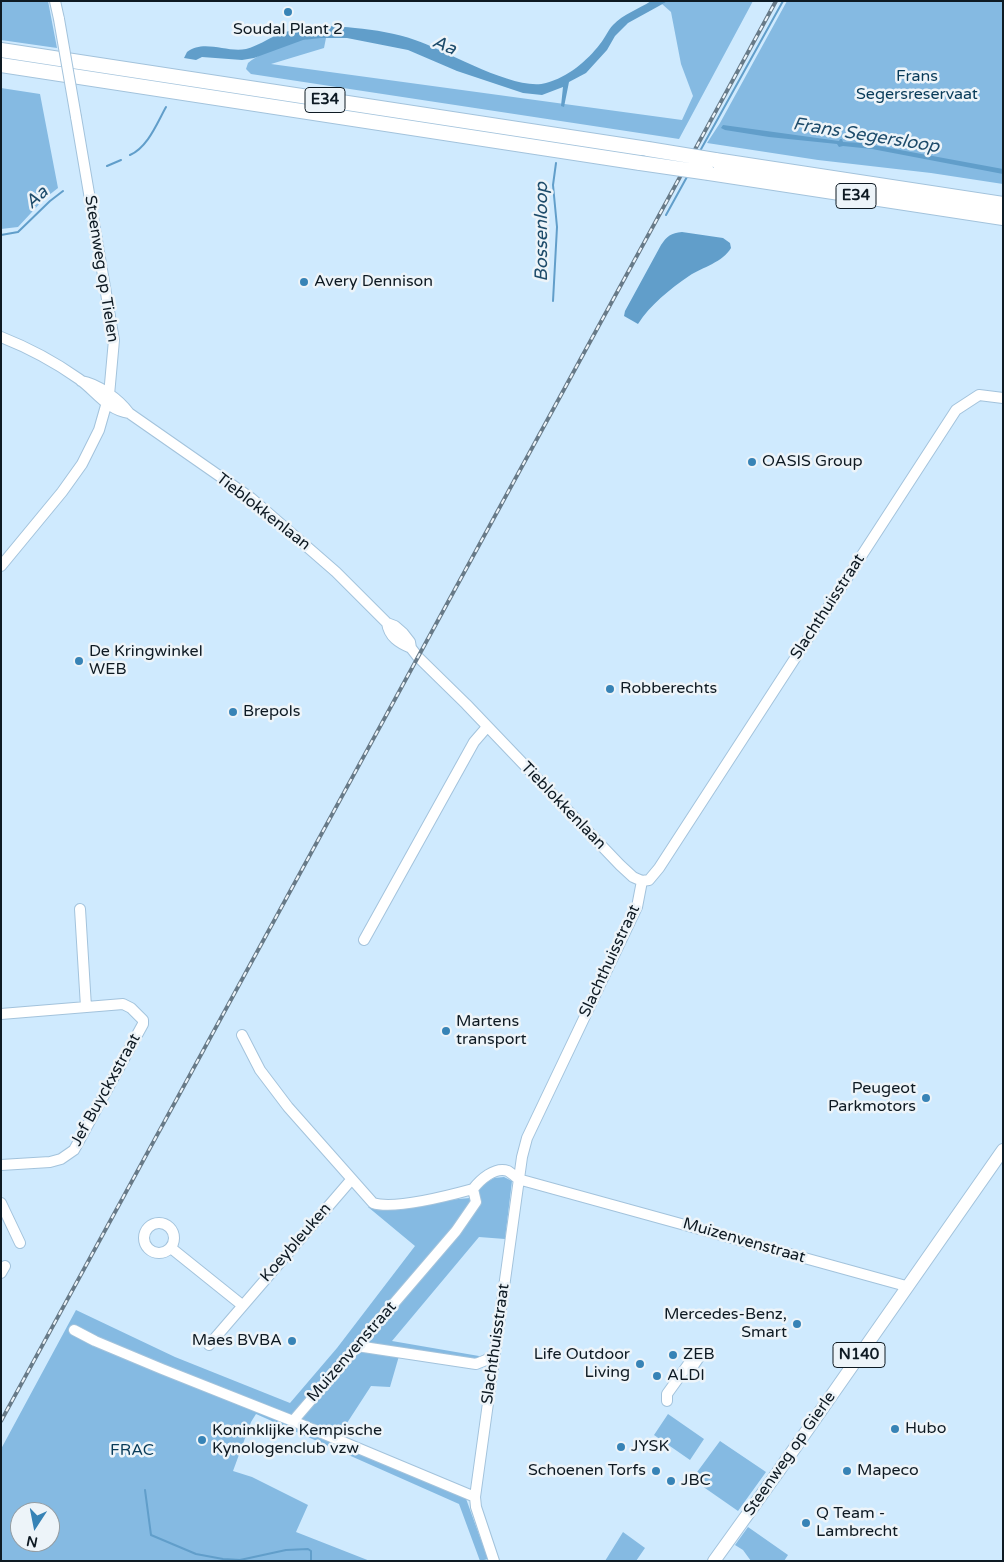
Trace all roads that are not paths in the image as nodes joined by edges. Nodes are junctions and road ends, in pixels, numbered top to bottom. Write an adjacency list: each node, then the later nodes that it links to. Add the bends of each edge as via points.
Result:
1 (55, 1): 8 (street, Steenweg op Tielen, bridge, via 114,340)
2 (1, 50): 4 (highway, E34, bridge)
3 (1, 65): 5 (highway, E34, bridge)
4 (1003, 204)
5 (1003, 218)
6 (1, 337): 8 (street, Tieblokkenlaan, via 46,358)
7 (1003, 398): 11 (street, Slachthuisstraat, via 979,396 956,410 659,868 649,880)
8 (108, 399): 9 (street, Steenweg op Tielen, via 99,430 82,464); 10 (street, Tieblokkenlaan, via 115,410 129,413 251,498 322,559 387,623 403,633 411,648)
9 (1, 566)
10 (487, 727): 11 (street, Tieblokkenlaan, via 620,865); 13 (street, via 474,742)
11 (642, 881): 19 (street, Slachthuisstraat, via 637,907 527,1138)
12 (80, 908): 14 (street)
13 (364, 940)
14 (86, 1007): 15 (street, Jef Buyckxstraat); 18 (street, Jef Buyckxstraat, via 126,1004 144,1020 143,1024 74,1150 50,1162)
15 (1, 1014)
16 (242, 1035): 20 (street, via 260,1070)
17 (1003, 1150): 25 (main road, Steenweg op Gierle / N140)
18 (1, 1166)
19 (518, 1178): 21 (street, Muizenvenstraat, via 508,1171 495,1171); 25 (street, Muizenvenstraat); 31 (street, Slachthuisstraat)
20 (351, 1180): 21 (street, via 373,1203 388,1206); 26 (street, Koeybleuken)
21 (473, 1190): 29 (street, Muizenvenstraat, via 476,1202 456,1231)
22 (1, 1203): 23 (street)
23 (20, 1243)
24 (171, 1248): 26 (street)
25 (906, 1286): 42 (main road, Steenweg op Gierle / N140)
26 (242, 1306): 28 (street, Koeybleuken)
27 (74, 1330): 37 (street)
28 (209, 1345)
29 (357, 1346): 34 (street); 37 (street, Muizenvenstraat)
30 (693, 1346): 33 (street)
31 (495, 1354): 34 (street); 35 (street, Slachthuisstraat)
32 (704, 1354): 33 (street)
33 (690, 1363): 36 (street, via 667,1394)
34 (476, 1364): 35 (street)
35 (491, 1380): 38 (street, Slachthuisstraat)
36 (668, 1401)
37 (293, 1421): 39 (street)
38 (477, 1479): 39 (street); 40 (street, Slachthuisstraat)
39 (456, 1488): 40 (street)
40 (474, 1496): 41 (street, Slachthuisstraat)
41 (494, 1561)
42 (714, 1561)

